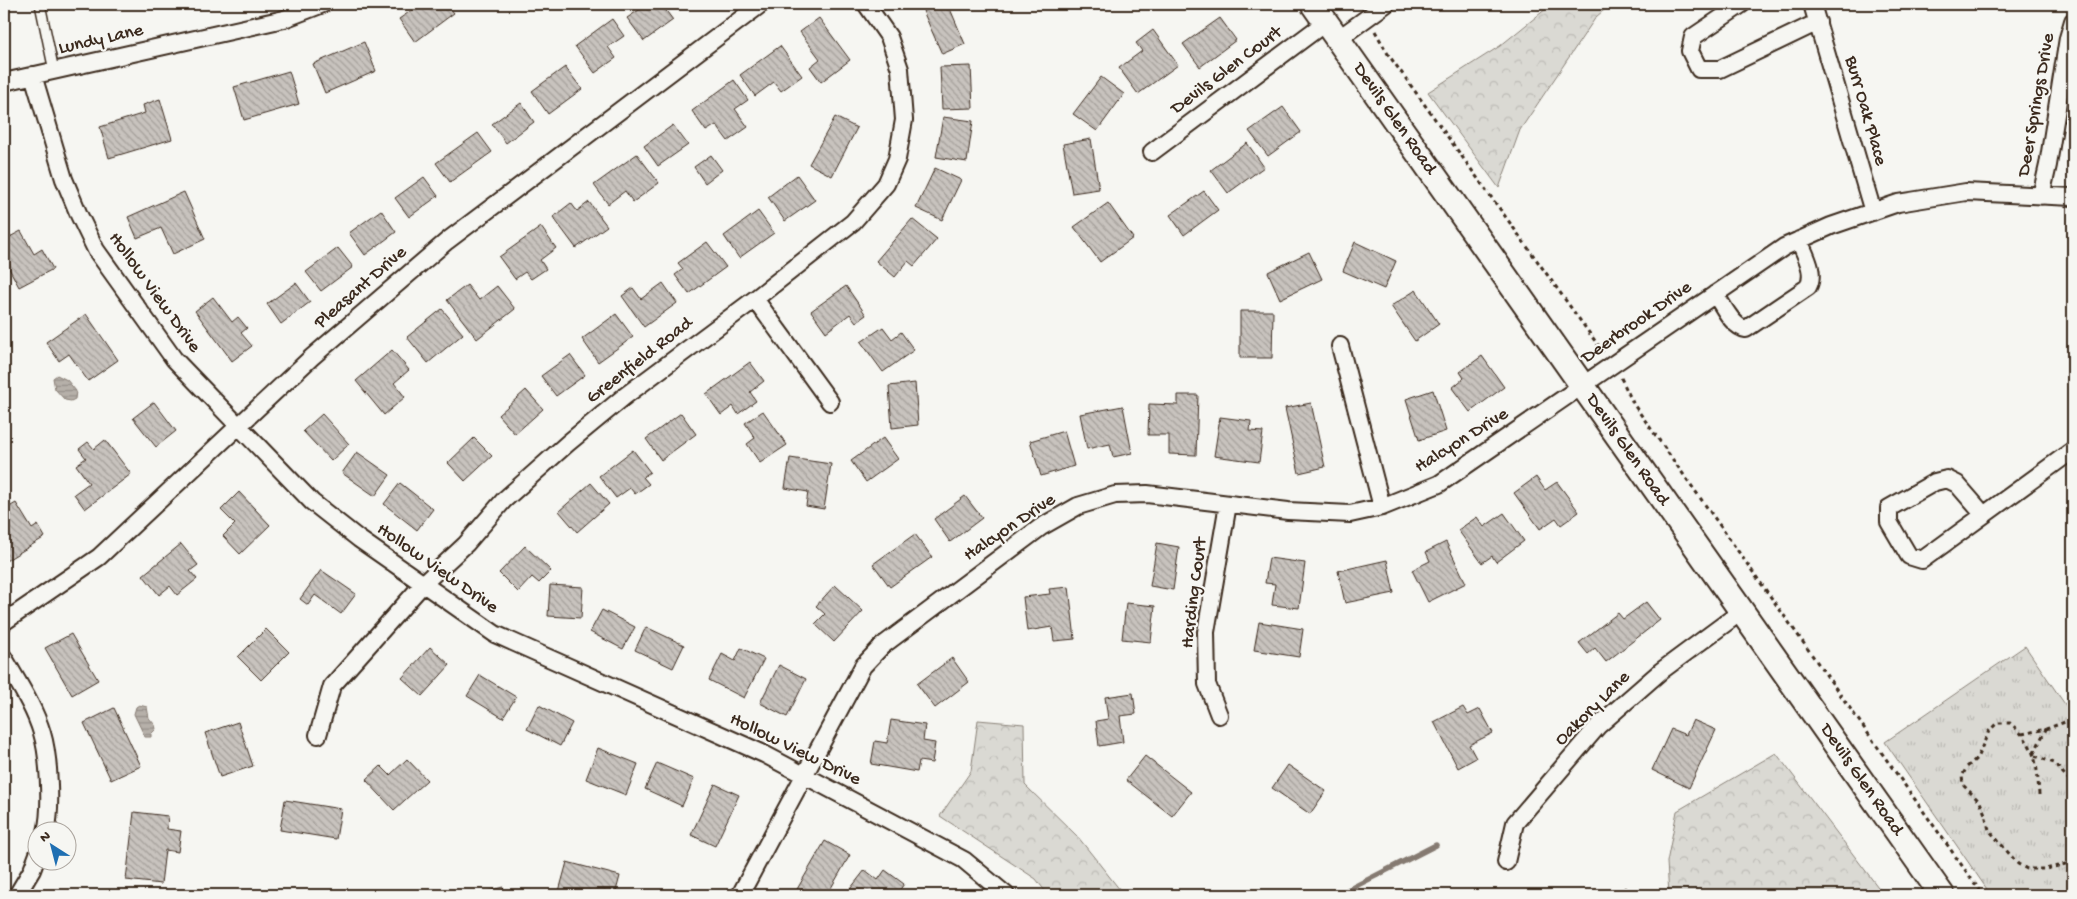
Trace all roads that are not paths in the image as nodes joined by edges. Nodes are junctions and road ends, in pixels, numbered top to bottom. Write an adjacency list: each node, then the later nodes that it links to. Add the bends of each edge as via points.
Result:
1 (40, 4): 11 (lane)
2 (323, 4): 11 (street, Lundy Lane, via 284,19)
3 (761, 4): 24 (street, Pleasant Drive, via 447,241 312,357)
4 (866, 4): 20 (street, Greenfield Road, via 889,36 900,69 904,120 897,159 886,184 853,222)
5 (1386, 4): 8 (street, Devils Glen Court, via 1366,18)
6 (1742, 4): 10 (street, via 1694,37 1690,51 1699,69 1720,70)
7 (1812, 4): 10 (street, Burr Oak Place)
8 (1322, 15): 14 (street, Devils Glen Court); 22 (main road, Devils Glen Road)
9 (2073, 21): 15 (street, Deer Springs Drive)
10 (1818, 22): 17 (street, Burr Oak Place)
11 (54, 71): 12 (street, Lundy Lane)
12 (33, 75): 13 (street, Lundy Lane); 24 (street, Hollow View Drive, via 64,179 96,250 174,359)
13 (4, 82)
14 (1152, 152)
15 (2041, 196): 16 (street, Deerbrook Drive); 17 (street, Deerbrook Drive, via 1966,192 1898,203)
16 (2073, 197)
17 (1873, 212): 18 (street, Deerbrook Drive)
18 (1799, 240): 19 (street, Deerbrook Drive); 19 (street, Deerbrook Drive, via 1811,272 1808,287 1746,329 1735,323)
19 (1715, 294): 22 (street, Deerbrook Drive)
20 (755, 299): 23 (street); 29 (street, Greenfield Road, via 568,443 504,500 466,544)
21 (1340, 346): 27 (street)
22 (1582, 386): 27 (street, Halcyon Drive, via 1439,484); 30 (main road, Devils Glen Road)
23 (830, 402)
24 (238, 427): 29 (street, Hollow View Drive, via 312,502); 31 (street, Pleasant Drive, via 100,557)
25 (2073, 450): 28 (street)
26 (1228, 504): 27 (street, Halcyon Drive, via 1288,512 1350,514); 33 (street, Harding Court, via 1206,632 1207,684); 35 (street, Halcyon Drive, via 1147,494 1115,495 1078,506 1041,526 882,646 863,666)
27 (1382, 507)
28 (1983, 514): 28 (street, via 1922,560 1909,556 1889,522 1889,508 1935,482 1947,479 1957,484)
29 (423, 584): 34 (street, Greenfield Road, via 332,686); 35 (street, Hollow View Drive, via 495,634)
30 (1742, 611): 37 (street, Oakory Lane, via 1661,671 1598,726 1515,823); 42 (main road, Devils Glen Road)
31 (4, 622)
32 (4, 658): 36 (street, via 42,733 50,791)
33 (1219, 715)
34 (318, 735)
35 (804, 774): 40 (street, Halcyon Drive); 41 (street, Hollow View Drive, via 964,860)
36 (47, 822)
37 (1506, 862)
38 (31, 872): 39 (street)
39 (17, 895)
40 (740, 895)
41 (1006, 895)
42 (1942, 895)

